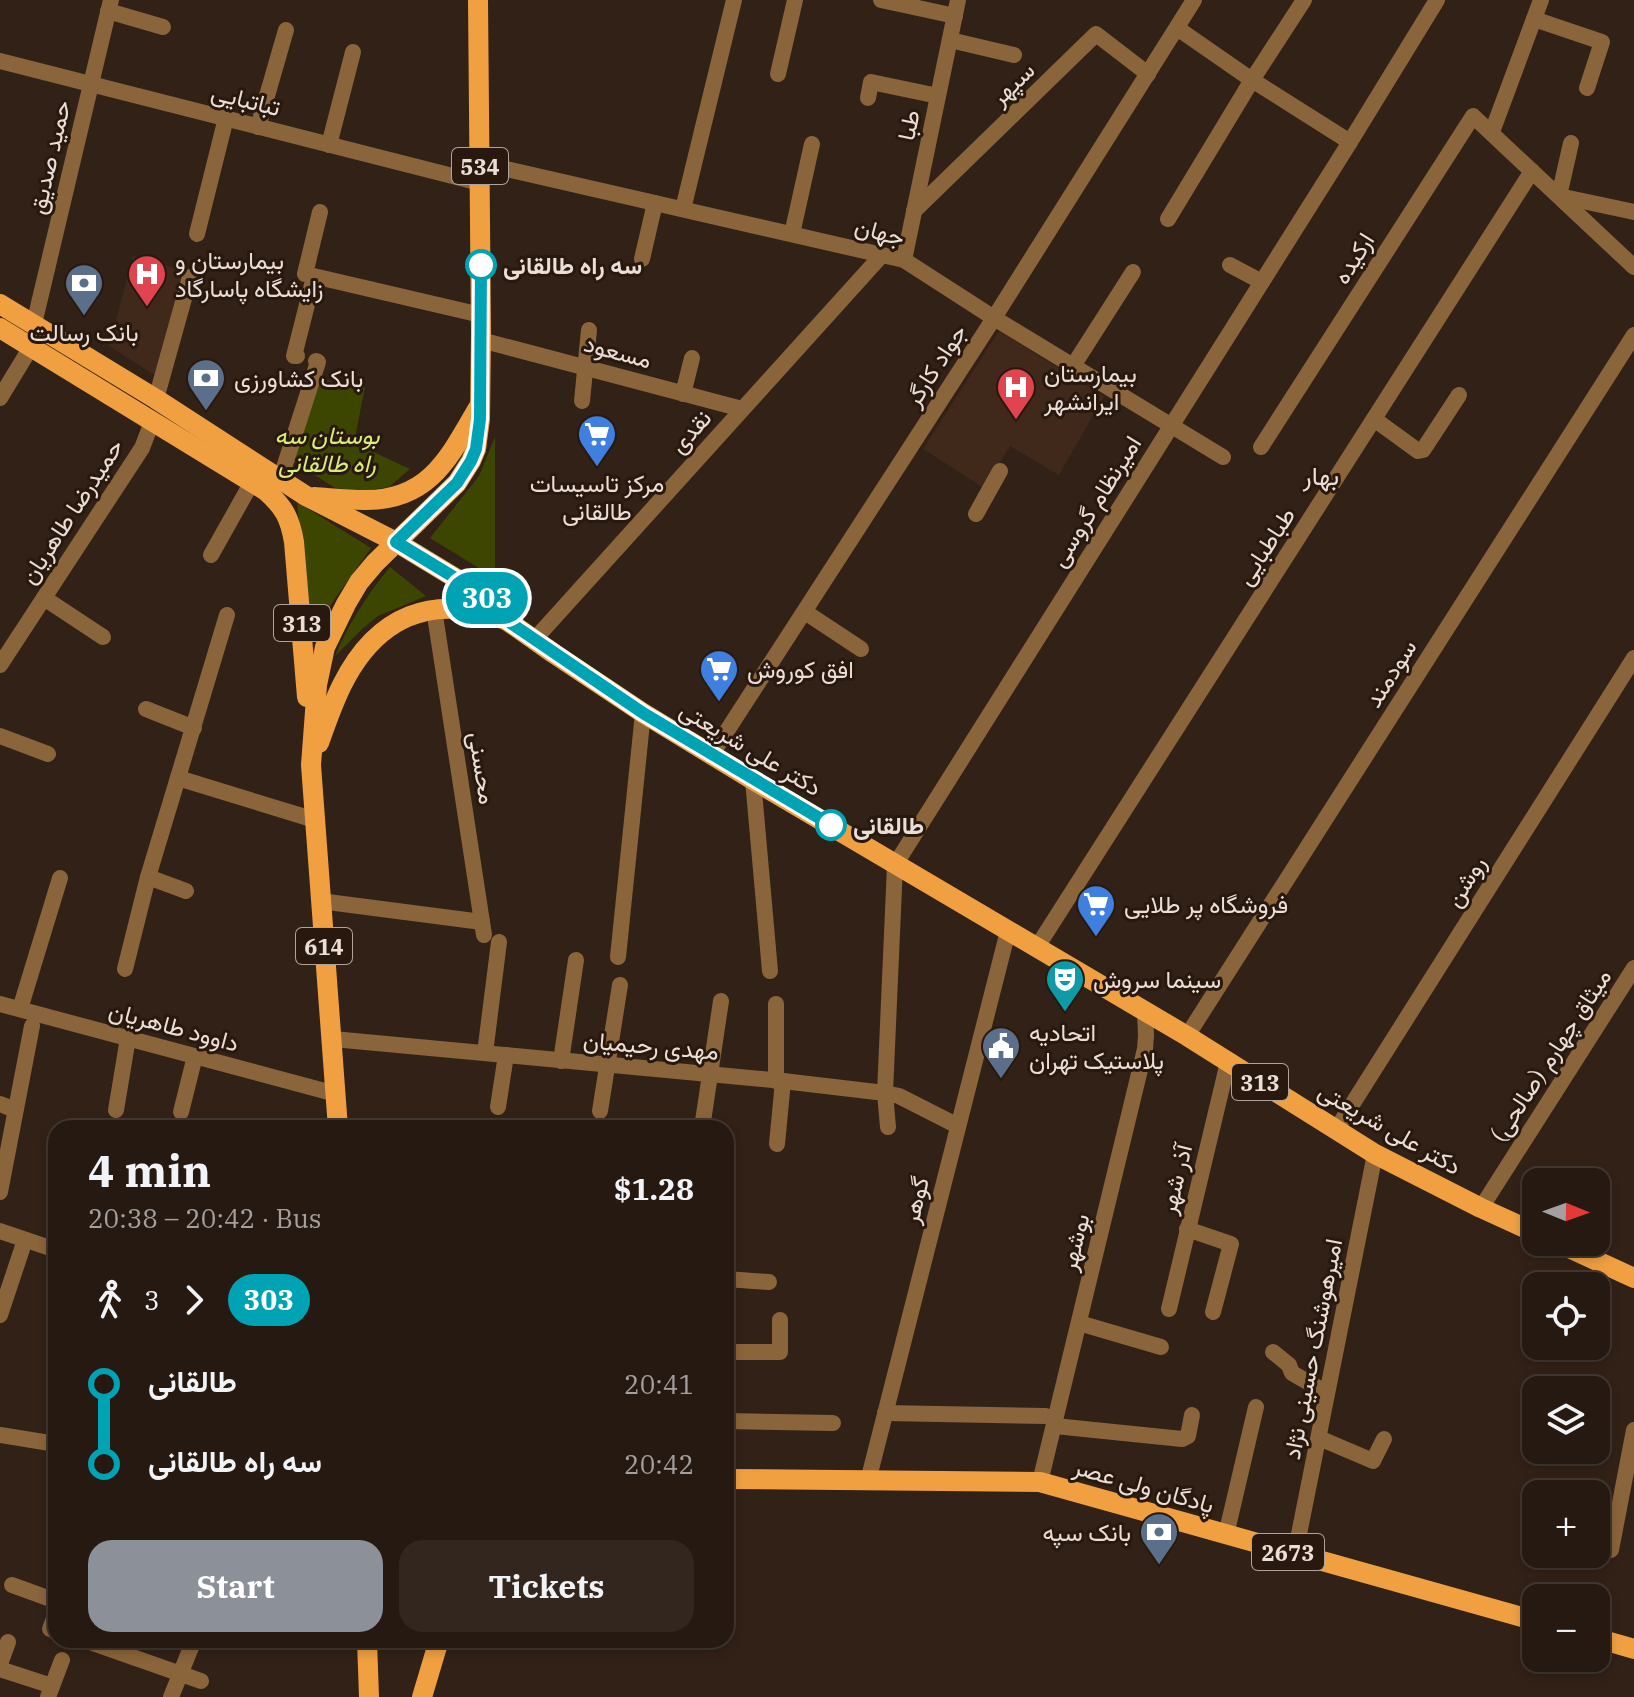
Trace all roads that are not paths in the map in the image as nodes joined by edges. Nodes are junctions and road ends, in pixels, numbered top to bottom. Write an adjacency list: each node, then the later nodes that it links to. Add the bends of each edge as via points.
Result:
1 (478, 0): 34 (main road, 534)
2 (734, 0): 37 (street)
3 (795, 0): 19 (street)
4 (881, 0): 10 (street)
5 (1194, 0): 13 (street, جواد کارگر)
6 (1304, 0): 21 (street)
7 (1437, 0): 29 (street, امیرنظام گروسی)
8 (1541, 0): 11 (street)
9 (109, 6): 12 (street); 22 (street, حمید صدیق)
10 (956, 8): 15 (street, طبا)
11 (1534, 19): 23 (street, via 1602,42); 28 (street)
12 (163, 27)
13 (1177, 28): 20 (street, جواد کارگر); 21 (street)
14 (286, 30): 27 (street)
15 (950, 40): 17 (street); 24 (street, طبا)
16 (353, 52): 32 (street)
17 (1014, 55)
18 (0, 61): 22 (street, تباتبایی)
19 (778, 74)
20 (1148, 74): 38 (street, سپهر, via 1096,34); 55 (street, جواد کارگر)
21 (1252, 80): 29 (street); 41 (street)
22 (91, 84): 26 (street, تباتبایی); 56 (street, حمید صدیق)
23 (1587, 88)
24 (938, 96): 25 (street, via 871,82); 38 (street, طبا)
25 (868, 98)
26 (226, 118): 27 (street, تباتبایی); 42 (street)
27 (258, 127): 32 (street, تباتبایی)
28 (1492, 132): 33 (street); 77 (street, ارکیده, via 1473,116)
29 (1350, 142): 52 (street, امیرنظام گروسی)
30 (1571, 143): 35 (street)
31 (812, 144): 43 (street)
32 (329, 145): 34 (street, تباتبایی)
33 (1532, 171): 35 (street); 74 (street, طباطبایی)
34 (480, 173): 36 (street, جهان); 54 (main road, 534)
35 (1559, 196): 40 (street); 48 (street)
36 (655, 203): 37 (street, جهان); 45 (street)
37 (683, 209): 43 (street, جهان)
38 (914, 211): 46 (street, طبا)
39 (320, 212): 51 (street, via 305,274)
40 (1634, 212)
41 (1168, 219)
42 (197, 234)
43 (792, 234): 44 (street, جهان)
44 (882, 255): 46 (street, جهان); 73 (street, نقدی)
45 (642, 259)
46 (904, 260): 55 (street, جهان)
47 (1230, 265): 52 (street)
48 (1634, 267)
49 (1133, 272): 65 (street)
50 (190, 277): 70 (street)
51 (314, 277): 54 (street); 62 (street)
52 (1262, 282): 76 (street, امیرنظام گروسی)
53 (0, 304): 56 (main road, دکتر علی شریعتی / 313)
54 (481, 315): 60 (main road, 534)
55 (994, 318): 65 (street, جهان); 88 (street, جواد کارگر)
56 (34, 324): 70 (main road, دکتر علی شریعتی / 313)
57 (0, 328): 61 (main road, 313)
58 (589, 330): 66 (street)
59 (1634, 335): 126 (street, سودمند)
60 (481, 340): 66 (street, مسعود); 72 (main road, 534)
61 (31, 347): 69 (street); 75 (main road, 313)
62 (297, 356)
63 (692, 358): 67 (street)
64 (316, 361): 80 (street)
65 (1073, 366): 76 (street, جهان)
66 (586, 368): 67 (street, مسعود); 71 (street)
67 (683, 394): 73 (street, مسعود)
68 (1459, 395): 74 (street, via 1423,450)
69 (0, 398)
70 (156, 399): 80 (main road, دکتر علی شریعتی / 313)
71 (582, 401)
72 (480, 404): 82 (main road, via 435,475 405,495 365,501); 84 (main road, 534, via 476,449 464,473)
73 (742, 409): 92 (street, نقدی)
74 (1374, 419): 113 (street, طباطبایی)
75 (152, 422): 81 (main road, 313); 86 (street, حمیدرضا طاهریان, via 142,448)
76 (1171, 425): 78 (street, جهان); 106 (street, امیرنظام گروسی)
77 (1261, 447)
78 (1223, 457)
79 (1000, 471): 83 (street)
80 (280, 480): 82 (main road, دکتر علی شریعتی / 313)
81 (252, 482): 85 (street); 102 (main road, 313, via 285,510 291,525)
82 (306, 496): 84 (main road, دکتر علی شریعتی / 313)
83 (976, 514)
84 (396, 542): 90 (main road, دکتر علی شریعتی / 313, via 485,596); 102 (main road, 614, via 359,582 325,647)
85 (211, 555)
86 (44, 598): 91 (street); 95 (street, حمیدرضا طاهریان)
87 (434, 609): 90 (main road); 102 (main road, via 404,618 362,653 341,686); 112 (street, محسنی)
88 (805, 612): 93 (street); 101 (street, جواد کارگر)
89 (227, 615): 98 (street)
90 (506, 620): 92 (main road, دکتر علی شریعتی / 313)
91 (103, 637)
92 (534, 640): 97 (main road, دکتر علی شریعتی / 313)
93 (861, 649)
94 (1634, 658): 148 (street, روشن)
95 (0, 665)
96 (146, 709): 98 (street)
97 (643, 713): 101 (main road, دکتر علی شریعتی / 313); 114 (street)
98 (194, 728): 103 (street)
99 (0, 736): 100 (street)
100 (48, 754)
101 (712, 754): 104 (main road, دکتر علی شریعتی / 313)
102 (311, 765): 105 (main road, 614)
103 (178, 778): 105 (street); 107 (street)
104 (753, 780): 106 (main road, دکتر علی شریعتی / 313); 118 (street)
105 (315, 820): 110 (main road, 614)
106 (895, 865): 111 (main road, دکتر علی شریعتی / 313); 137 (street)
107 (148, 877): 109 (street); 117 (street)
108 (60, 878): 123 (street)
109 (186, 891)
110 (320, 901): 112 (street); 128 (main road, 614)
111 (1008, 931): 113 (main road, دکتر علی شریعتی / 313); 146 (street, گوهر)
112 (488, 933): 129 (street, محسنی)
113 (1037, 947): 124 (main road, دکتر علی شریعتی / 313)
114 (618, 957)
115 (576, 960): 132 (street)
116 (1634, 968): 152 (street, میثاق چهارم (صالحی))
117 (125, 969)
118 (770, 971)
119 (620, 985): 134 (street)
120 (721, 1001): 135 (street)
121 (0, 1004): 123 (street, داوود طاهریان)
122 (776, 1004): 136 (street)
123 (20, 1009): 127 (street, داوود طاهریان)
124 (1145, 1011): 126 (main road, دکتر علی شریعتی / 313); 166 (street, بوشهر, via 1145,1049)
125 (32, 1026): 139 (street)
126 (1187, 1036): 133 (main road, دکتر علی شریعتی / 313)
127 (128, 1038): 131 (street, داوود طاهریان); 141 (street)
128 (333, 1039): 129 (street, مهدی رحیمیان); 138 (main road, 614)
129 (485, 1053): 130 (street, مهدی رحیمیان)
130 (506, 1055): 132 (street, مهدی رحیمیان); 140 (street)
131 (195, 1056): 138 (street, داوود طاهریان); 143 (street)
132 (561, 1061): 134 (street, مهدی رحیمیان)
133 (1228, 1062): 148 (main road, دکتر علی شریعتی / 313); 154 (street, آذر شهر)
134 (607, 1065): 135 (street, مهدی رحیمیان); 142 (street)
135 (709, 1074): 136 (street, مهدی رحیمیان); 145 (street)
136 (780, 1081): 137 (street, مهدی رحیمیان); 149 (street)
137 (885, 1093): 146 (street, مهدی رحیمیان); 147 (street)
138 (336, 1094): 144 (main road, 614)
139 (8, 1107): 151 (street)
140 (498, 1107)
141 (116, 1110)
142 (600, 1111)
143 (181, 1112)
144 (338, 1120)
145 (703, 1120)
146 (958, 1126): 172 (street, گوهر)
147 (888, 1127)
148 (1336, 1130): 150 (main road, دکتر علی شریعتی / 313)
149 (777, 1144)
150 (1375, 1154): 152 (main road, دکتر علی شریعتی / 313); 170 (street, امیرهوشنگ حسینی نژاد)
151 (0, 1192)
152 (1481, 1208): 153 (main road, دکتر علی شریعتی / 313)
153 (1522, 1227)
154 (1187, 1229): 162 (street, آذر شهر); 163 (street, via 1231,1244)
155 (0, 1231): 156 (street)
156 (25, 1240): 157 (street); 164 (street)
157 (48, 1247)
158 (1586, 1256): 159 (main road)
159 (1634, 1278)
160 (734, 1280): 161 (street)
161 (769, 1282)
162 (1169, 1309)
163 (1213, 1312)
164 (0, 1315)
165 (780, 1320): 168 (street, via 780,1352)
166 (1079, 1323): 167 (street); 174 (street, بوشهر)
167 (1161, 1347)
168 (734, 1352)
169 (1273, 1352): 170 (street, via 1292,1373)
170 (1327, 1393): 179 (street, امیرهوشنگ حسینی نژاد)
171 (1256, 1407): 185 (street)
172 (885, 1413): 174 (street); 183 (street, گوهر)
173 (1192, 1415): 174 (street, via 1185,1439)
174 (1052, 1419): 184 (street, بوشهر)
175 (734, 1421): 176 (street)
176 (833, 1423)
177 (1634, 1430): 186 (street)
178 (0, 1435): 181 (street)
179 (1319, 1438): 180 (street, via 1373,1461); 187 (street, امیرهوشنگ حسینی نژاد)
180 (1384, 1439)
181 (48, 1443)
182 (734, 1479): 183 (main road, پادگان ولی عصر / 2673)
183 (868, 1481): 184 (main road, پادگان ولی عصر / 2673)
184 (1040, 1482): 185 (main road, پادگان ولی عصر / 2673)
185 (1226, 1535): 187 (main road, پادگان ولی عصر / 2673)
186 (1611, 1550)
187 (1295, 1554): 190 (main road, پادگان ولی عصر / 2673)
188 (12, 1585): 189 (street)
189 (48, 1598)
190 (1522, 1617)
191 (8, 1642): 199 (street)
192 (1610, 1642): 197 (main road)
193 (124, 1648): 200 (street)
194 (191, 1648): 200 (street)
195 (367, 1648): 204 (main road)
196 (437, 1648): 205 (main road)
197 (1634, 1649)
198 (62, 1660): 202 (street)
199 (0, 1667): 202 (street)
200 (181, 1673): 201 (street); 203 (street)
201 (201, 1681)
202 (50, 1692)
203 (171, 1697)
204 (369, 1697)
205 (422, 1697)

